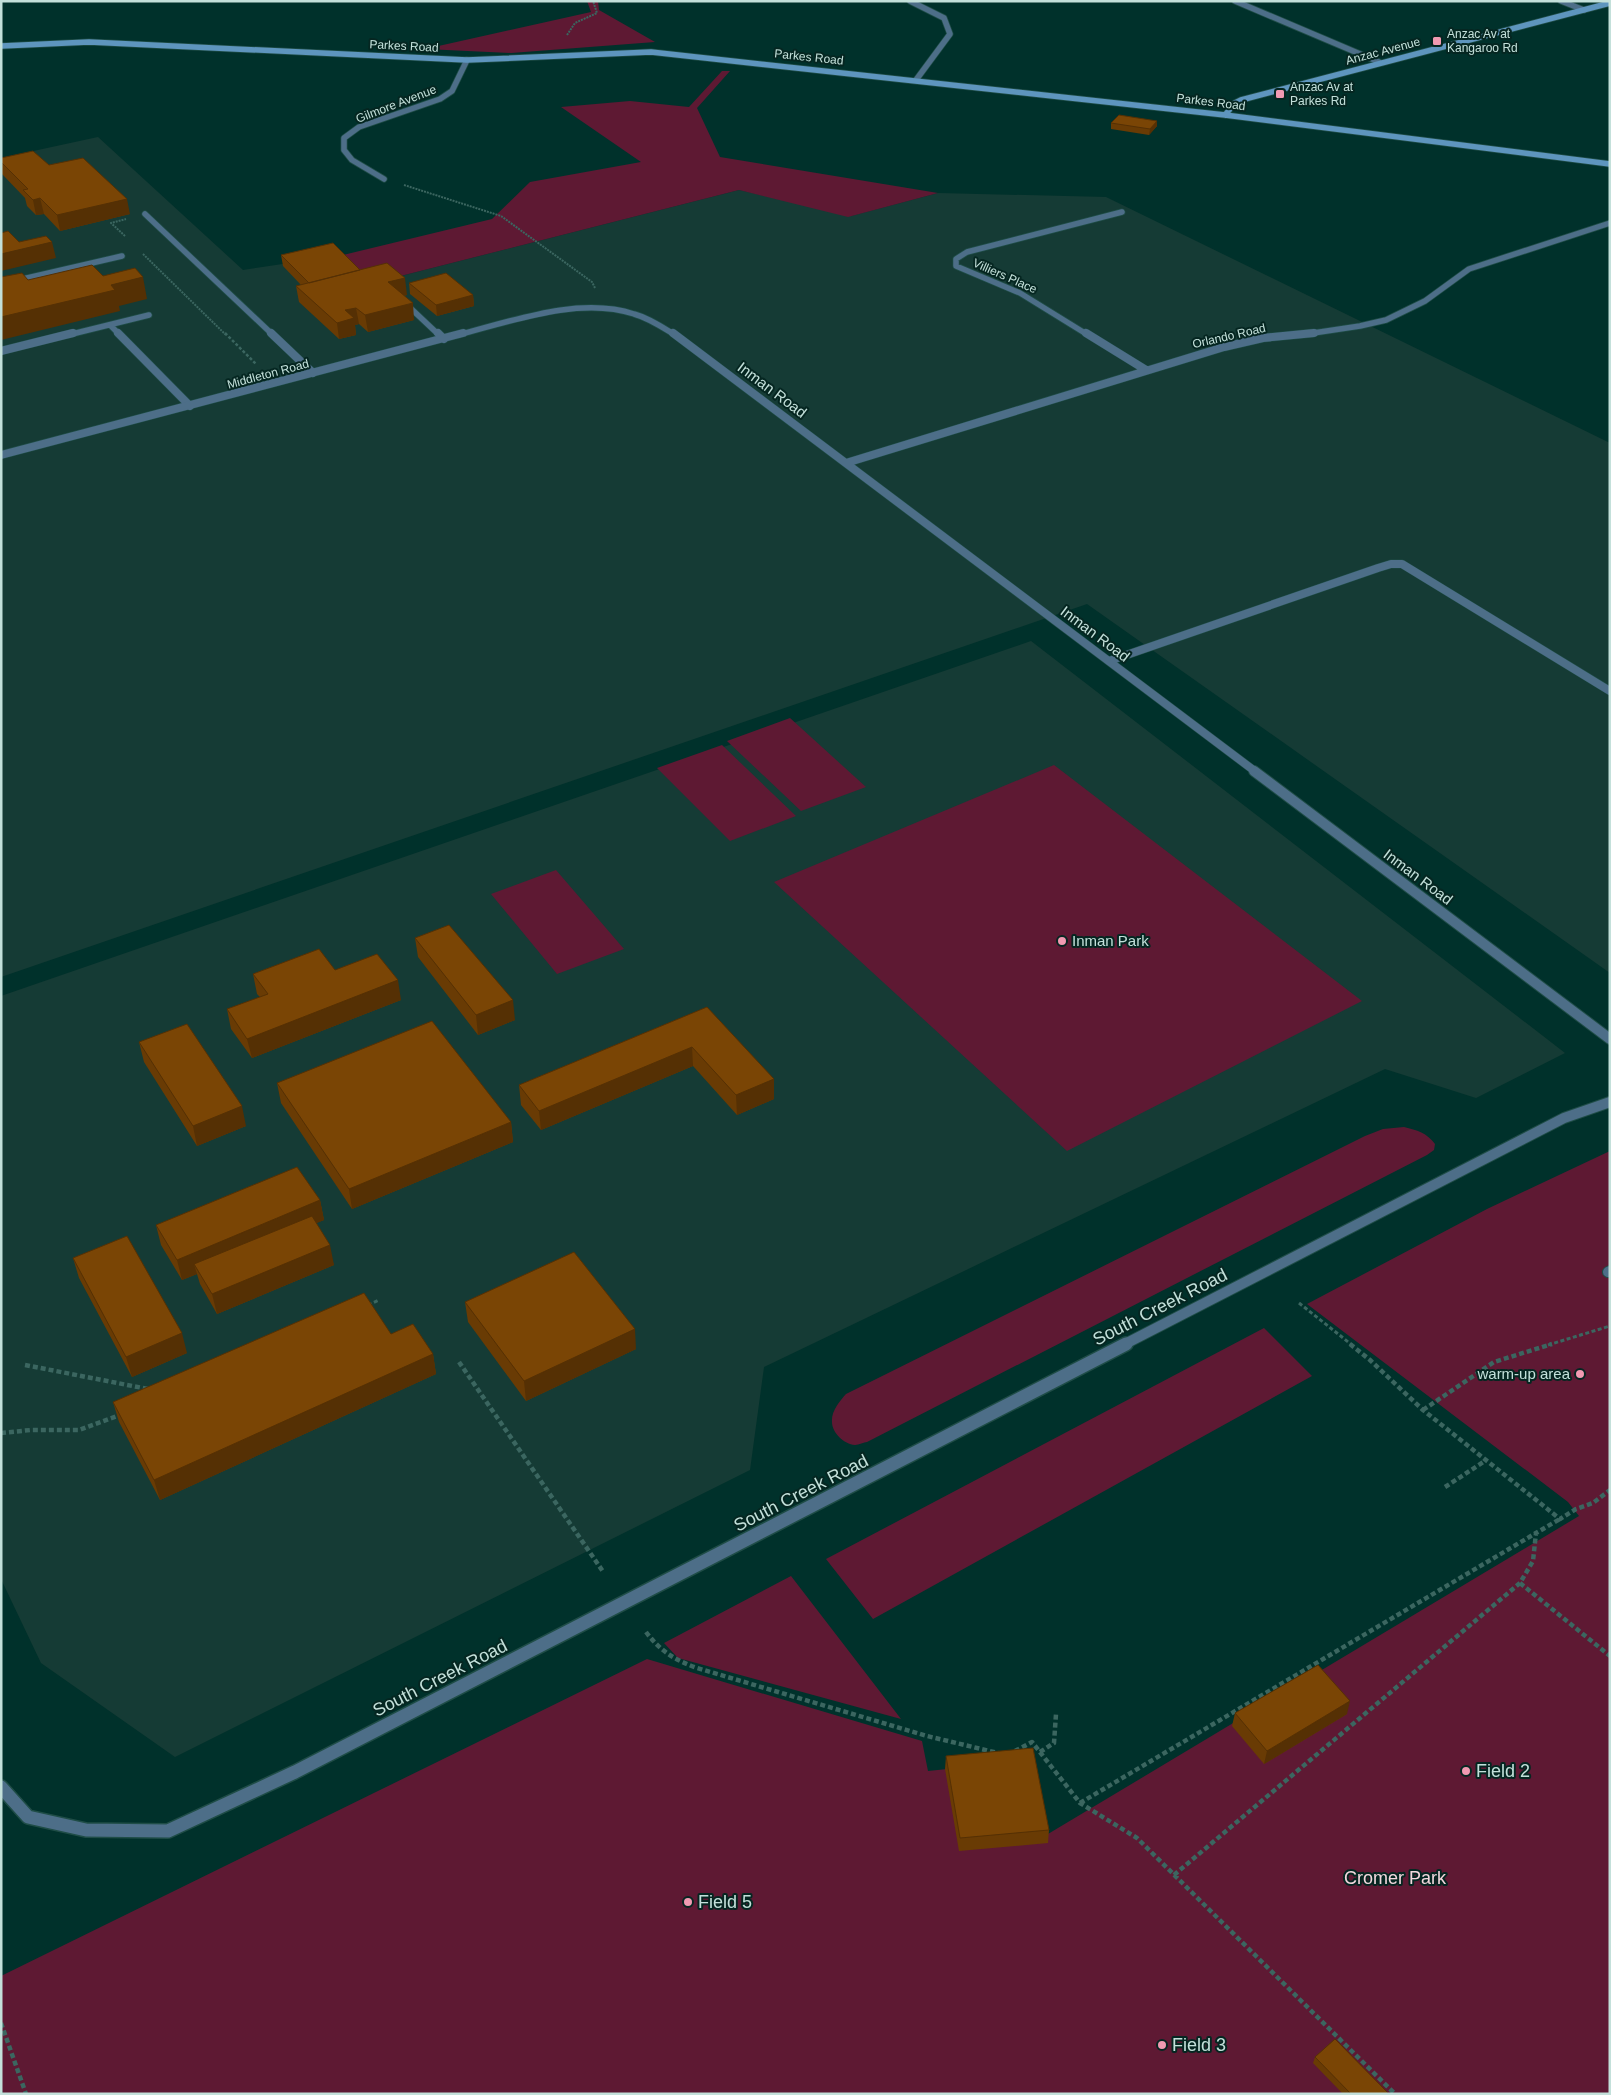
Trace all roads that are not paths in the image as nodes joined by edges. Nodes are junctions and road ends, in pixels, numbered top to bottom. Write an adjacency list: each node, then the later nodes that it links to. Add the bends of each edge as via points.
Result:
1 (910, 1): 9 (street, via 944,18 950,34)
2 (1235, 1): 8 (street)
3 (1561, 1): 5 (street)
4 (1610, 3): 5 (street, Anzac Avenue)
5 (1584, 10): 8 (street, Anzac Avenue)
6 (1, 46): 7 (street, Parkes Road, via 89,42)
7 (467, 60): 9 (street, Parkes Road, via 651,52); 12 (street, Gilmore Avenue, via 452,91 440,99 359,127 344,138 344,150 352,160)
8 (1379, 62): 10 (street, Anzac Avenue, via 1241,100)
9 (916, 80): 10 (street, Parkes Road)
10 (1225, 115): 11 (street, Parkes Road)
11 (1610, 164)
12 (384, 179)
13 (1122, 212): 24 (street, Villiers Place, via 967,252 956,259 956,266 1020,293)
14 (145, 214): 25 (street)
15 (1610, 223): 24 (street, Orlando Road, via 1469,269 1425,302 1386,320 1224,346)
16 (122, 256): 17 (street)
17 (1, 284)
18 (398, 297): 22 (street)
19 (541, 313): 22 (street, Middleton Road); 28 (street, Inman Road, via 578,308 604,309 646,318 677,336)
20 (149, 315): 21 (street)
21 (110, 324): 23 (street); 26 (street)
22 (444, 339): 25 (street, Middleton Road)
23 (1, 351)
24 (1146, 370): 28 (street, Orlando Road)
25 (313, 373): 26 (street, Middleton Road)
26 (190, 406): 27 (street, Middleton Road)
27 (1, 455)
28 (846, 463): 29 (street, Inman Road)
29 (1109, 661): 30 (street, via 1378,568 1402,564); 31 (street, Inman Road)
30 (1610, 691)
31 (1610, 1039)
32 (1610, 1102): 33 (street, South Creek Road, via 1564,1118 295,1772 168,1831 86,1830 28,1817)
33 (1, 1787)

